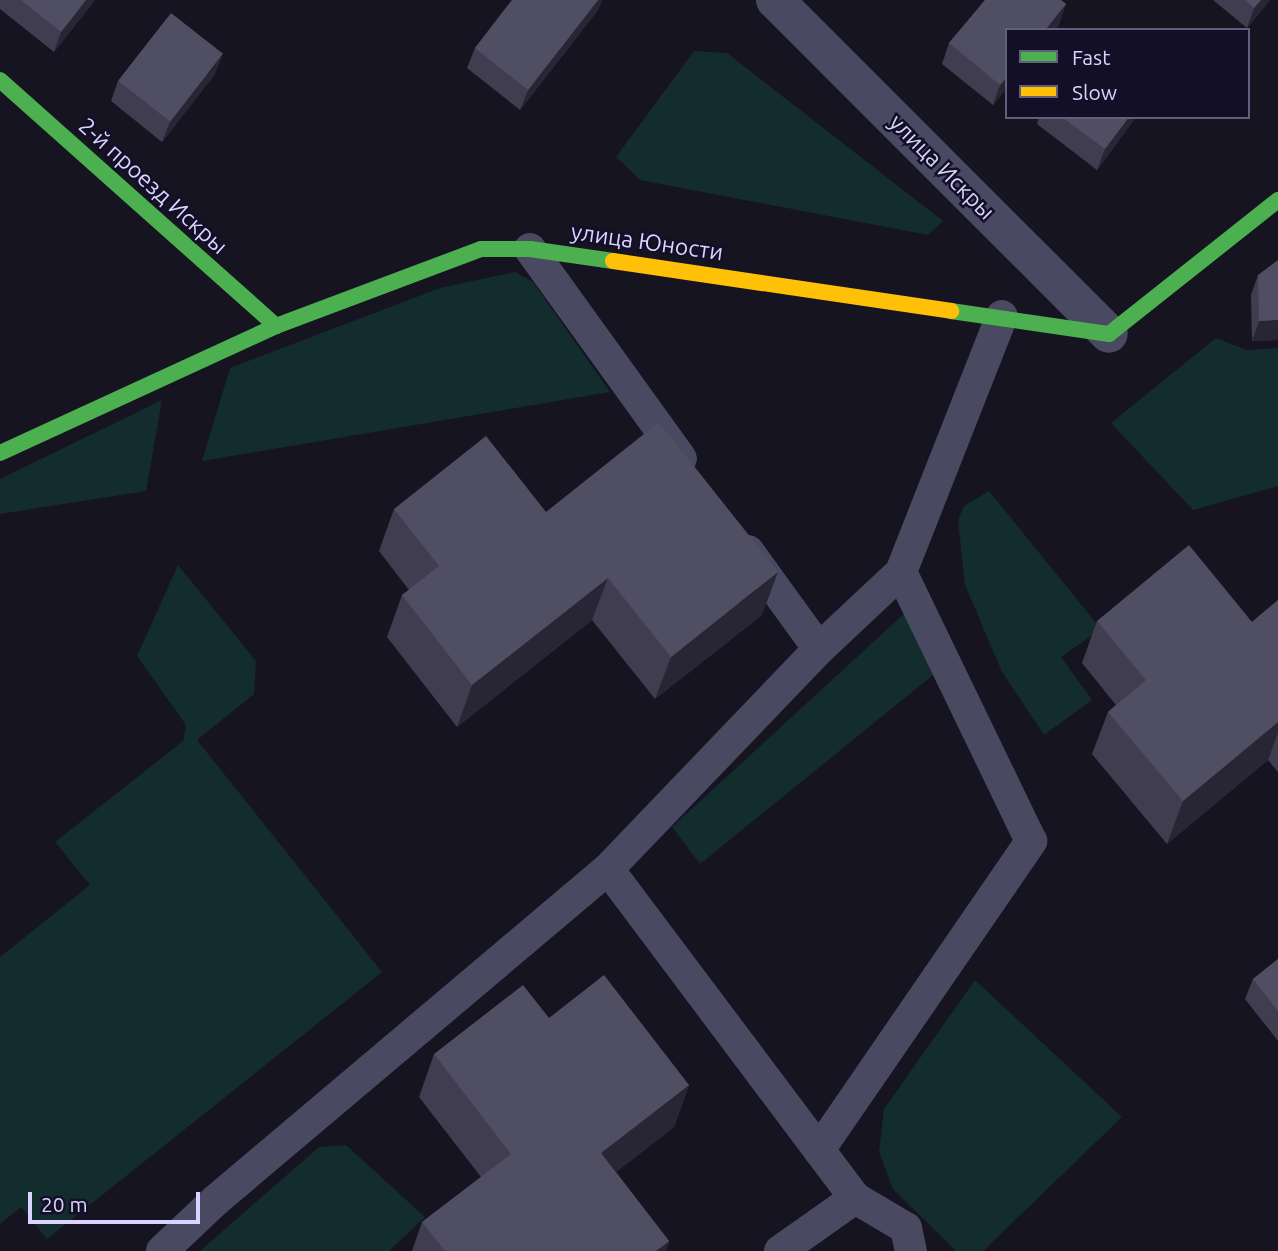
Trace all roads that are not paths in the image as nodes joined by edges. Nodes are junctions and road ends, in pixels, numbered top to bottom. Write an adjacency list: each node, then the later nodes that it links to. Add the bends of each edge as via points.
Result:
1 (775, 0): 7 (street, улица Искры)
2 (0, 80): 6 (street, 2-й проезд Искры)
3 (1278, 200): 7 (street)
4 (530, 249): 5 (street, улица Юности); 6 (street, улица Юности, via 481,249); 9 (lane)
5 (1002, 316): 7 (street, улица Юности); 11 (lane)
6 (275, 326): 8 (street, улица Юности)
7 (1109, 334)
8 (0, 453)
9 (698, 482)
10 (731, 527): 12 (lane)
11 (901, 572): 12 (lane); 14 (lane, via 1031,841)
12 (819, 649): 13 (lane)
13 (608, 869): 14 (lane); 16 (lane, via 216,1200)
14 (819, 1150): 15 (lane)
15 (855, 1198): 17 (lane); 18 (lane, via 906,1228)
16 (163, 1251)
17 (780, 1251)
18 (911, 1251)

